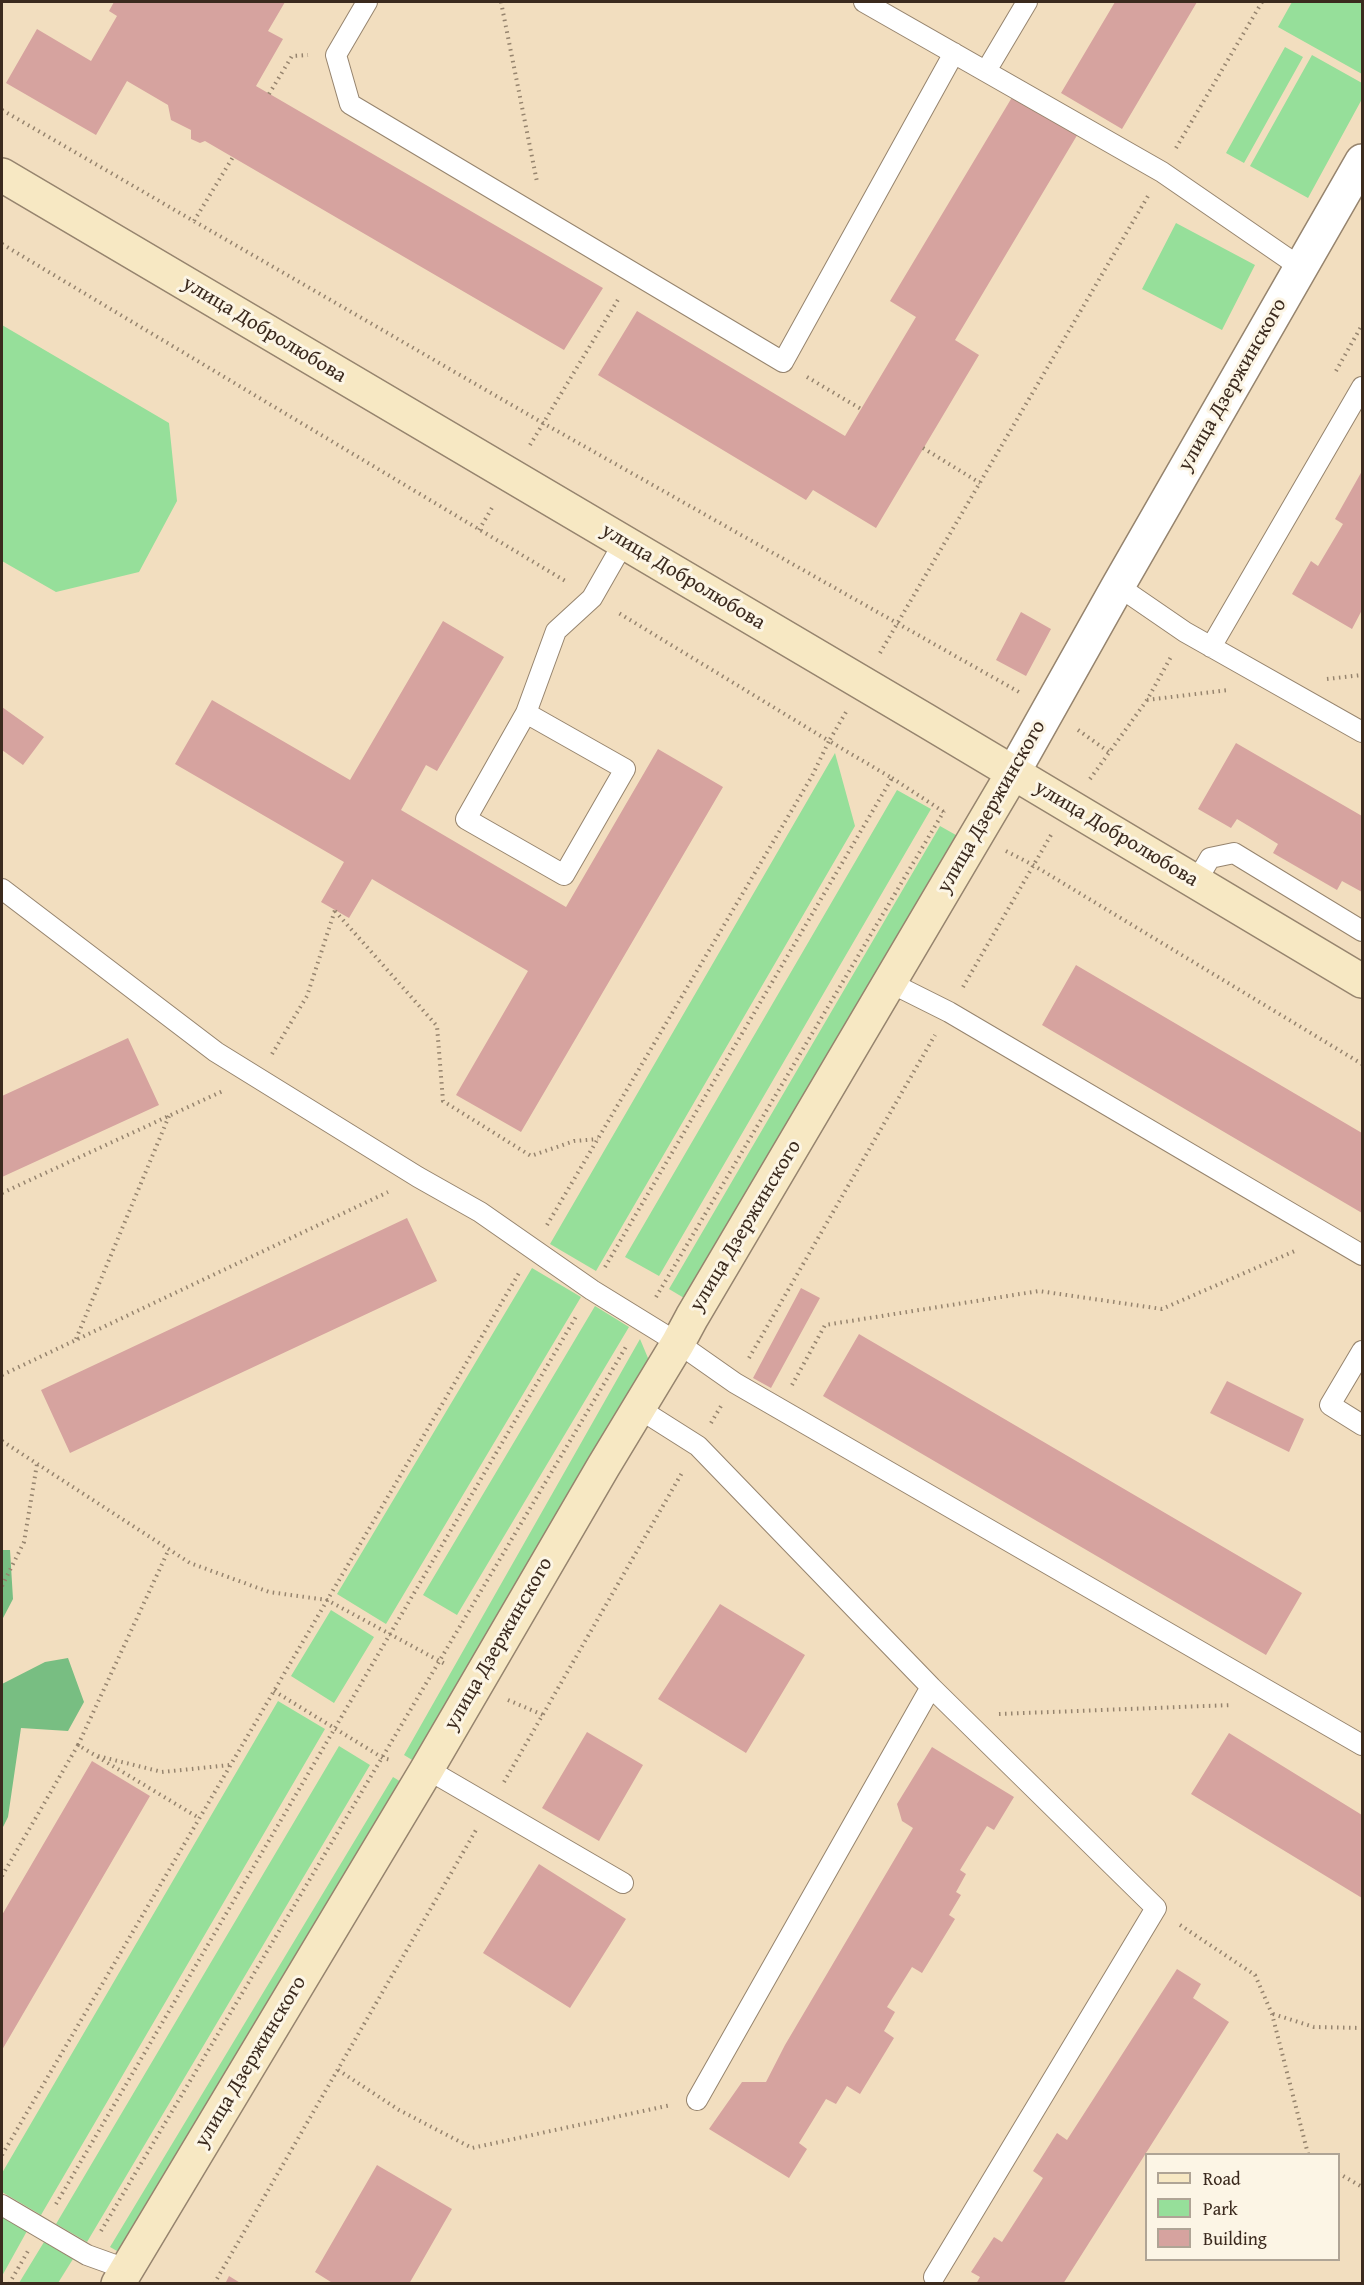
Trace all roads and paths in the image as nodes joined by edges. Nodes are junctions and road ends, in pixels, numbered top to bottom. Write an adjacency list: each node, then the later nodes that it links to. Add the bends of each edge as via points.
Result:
1 (367, 2): 7 (lane)
2 (501, 2): 16 (path)
3 (864, 2): 6 (lane)
4 (1027, 2): 8 (lane)
5 (1262, 2): 13 (path)
6 (954, 53): 8 (lane); 20 (lane)
7 (336, 55): 9 (path, via 292,56); 16 (lane, via 350,104)
8 (987, 71): 13 (lane)
9 (269, 94)
10 (2, 110): 15 (path)
11 (233, 157): 15 (path)
12 (1362, 161): 18 (street, улица Дзержинского)
13 (1162, 172): 18 (lane); 26 (path)
14 (2, 175): 25 (street, улица Добролюбова)
15 (194, 221): 23 (path)
16 (545, 221): 19 (lane)
17 (2, 244): 27 (path)
18 (1300, 267): 29 (street, улица Дзержинского)
19 (633, 274): 20 (lane); 23 (path)
20 (783, 362): 22 (path)
21 (1362, 387): 32 (lane)
22 (861, 410)
23 (543, 423): 25 (path); 31 (path)
24 (923, 448): 26 (path)
25 (511, 476): 27 (path); 28 (street, улица Добролюбова)
26 (980, 483): 31 (path)
27 (479, 530): 30 (path)
28 (624, 542): 30 (lane); 40 (street, улица Добролюбова)
29 (1118, 586): 32 (lane); 34 (street, улица Дзержинского)
30 (592, 597): 36 (lane, via 556,631); 38 (path)
31 (897, 624): 33 (path); 34 (path)
32 (1211, 647): 37 (lane)
33 (880, 653)
34 (1050, 709): 39 (path); 40 (street, улица Дзержинского)
35 (846, 711): 38 (path)
36 (526, 713): 36 (lane, via 466,819 564,875 625,769)
37 (1362, 732)
38 (829, 741): 41 (path); 55 (path)
39 (1109, 752)
40 (1014, 773): 44 (street, улица Дзержинского); 46 (street, улица Добролюбова)
41 (892, 778): 42 (path); 61 (path)
42 (944, 812): 44 (path); 62 (path)
43 (1055, 827): 45 (path)
44 (976, 835): 45 (path); 50 (street, улица Дзержинского)
45 (1033, 865): 51 (path); 52 (path)
46 (1196, 882): 48 (lane, via 1210,858 1234,853); 49 (street, улица Добролюбова)
47 (2, 889): 53 (lane, via 216,1052)
48 (1362, 931)
49 (1362, 981)
50 (889, 982): 51 (lane); 64 (street, улица Дзержинского)
51 (949, 1012): 58 (lane); 67 (path)
52 (1362, 1065)
53 (255, 1076): 54 (path); 55 (path, via 267,1064 307,996 335,910 437,1026 443,1101 531,1156 574,1141); 56 (lane)
54 (169, 1116): 57 (path); 63 (path)
55 (598, 1139): 59 (path)
56 (418, 1178): 59 (lane); 63 (path)
57 (2, 1193)
58 (1329, 1236): 60 (lane); 69 (path, via 1162,1310 1039,1291 825,1325)
59 (534, 1248): 61 (lane); 76 (path)
60 (1362, 1255)
61 (592, 1290): 62 (lane); 77 (path)
62 (643, 1319): 64 (lane); 78 (path)
63 (76, 1340): 66 (path)
64 (678, 1343): 67 (lane); 68 (street, улица Дзержинского)
65 (1362, 1351): 70 (lane, via 1330,1405)
66 (2, 1375)
67 (735, 1383): 69 (lane); 72 (path)
68 (638, 1408): 72 (lane); 79 (street, улица Дзержинского)
69 (779, 1409): 82 (lane)
70 (1362, 1425)
71 (2, 1441): 73 (path)
72 (698, 1446): 80 (lane); 83 (path)
73 (37, 1464): 74 (path); 75 (path, via 24,1542)
74 (169, 1549): 76 (path, via 190,1563 269,1592); 86 (path)
75 (2, 1587)
76 (327, 1600): 77 (path); 81 (path)
77 (390, 1634): 78 (path); 85 (path)
78 (440, 1660): 79 (path); 89 (path)
79 (474, 1686): 83 (path); 91 (street, улица Дзержинского)
80 (931, 1687): 84 (lane); 102 (lane)
81 (274, 1691): 85 (path); 90 (path)
82 (1288, 1702): 84 (path); 87 (lane)
83 (543, 1715): 92 (path)
84 (960, 1716): 98 (lane)
85 (335, 1728): 89 (path); 108 (path)
86 (78, 1745): 88 (path); 94 (path)
87 (1362, 1745)
88 (95, 1755): 90 (path, via 162,1772); 93 (path)
89 (383, 1758): 91 (path); 109 (path)
90 (231, 1765): 93 (path)
91 (427, 1769): 92 (lane); 110 (street, улица Дзержинского)
92 (491, 1805): 97 (lane); 101 (path)
93 (199, 1818): 104 (path)
94 (9, 1863): 95 (path); 96 (path)
95 (2, 1865)
96 (2, 1876)
97 (623, 1883)
98 (1156, 1908): 99 (path, via 1255,1976); 111 (lane)
99 (1272, 2014): 100 (path, via 1314,2028); 103 (path)
100 (1362, 2028)
101 (338, 2070): 102 (path, via 399,2110 472,2148); 113 (path)
102 (697, 2100)
103 (1308, 2153)
104 (2, 2155)
105 (1340, 2174): 106 (path)
106 (1362, 2187)
107 (2, 2205): 108 (lane)
108 (42, 2228): 109 (lane); 112 (path)
109 (87, 2255): 110 (lane)
110 (122, 2276)
111 (934, 2277)
112 (9, 2283)
113 (214, 2283)

